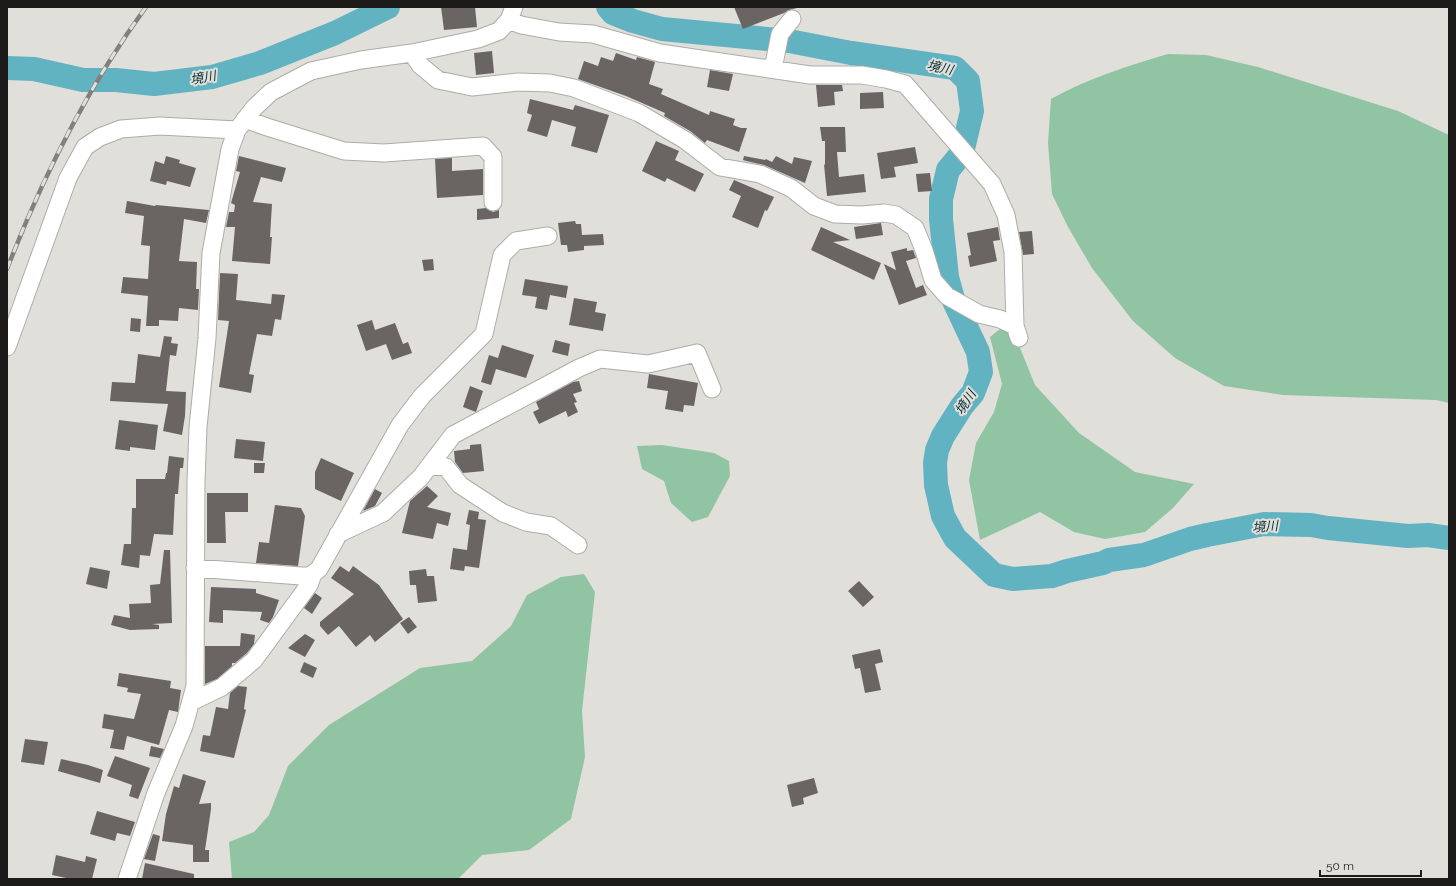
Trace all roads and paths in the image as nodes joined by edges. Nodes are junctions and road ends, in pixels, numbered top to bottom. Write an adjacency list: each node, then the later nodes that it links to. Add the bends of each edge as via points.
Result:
1 (511, 13): 3 (street, via 499,31 478,39); 4 (street, via 520,25 593,34 660,53)
2 (792, 19): 4 (street, via 779,40)
3 (412, 52): 4 (street, via 420,65 438,80 472,87 518,82 550,83 574,88 639,113 685,140 720,167 760,174 791,188 814,206 835,214 896,215 915,228 932,280 947,296 979,314 1000,319 1017,332 1013,252 1006,215 992,184 904,84 862,76 810,75); 5 (street, via 311,71 271,92)
4 (773, 69)
5 (241, 124): 6 (street, via 267,127 344,151 384,153 483,146 493,157); 8 (street, via 160,126 121,130 100,137 85,147 68,178); 13 (street, via 230,149 211,253 207,338 198,427)
6 (493, 202)
7 (548, 236): 11 (street, via 516,241 502,255 484,334 422,396 400,424)
8 (7, 347)
9 (712, 389): 10 (street, via 697,353 648,364 600,359 453,435)
10 (430, 465): 11 (street, via 421,478 383,512); 12 (street, via 446,467 460,485 503,513 526,522 551,526)
11 (338, 534): 14 (street, via 319,569)
12 (578, 545)
13 (195, 568): 14 (street, via 301,576); 15 (street, via 195,686)
14 (312, 574): 15 (street, via 309,585 254,660 222,687)
15 (191, 702): 16 (street)
16 (127, 879)

